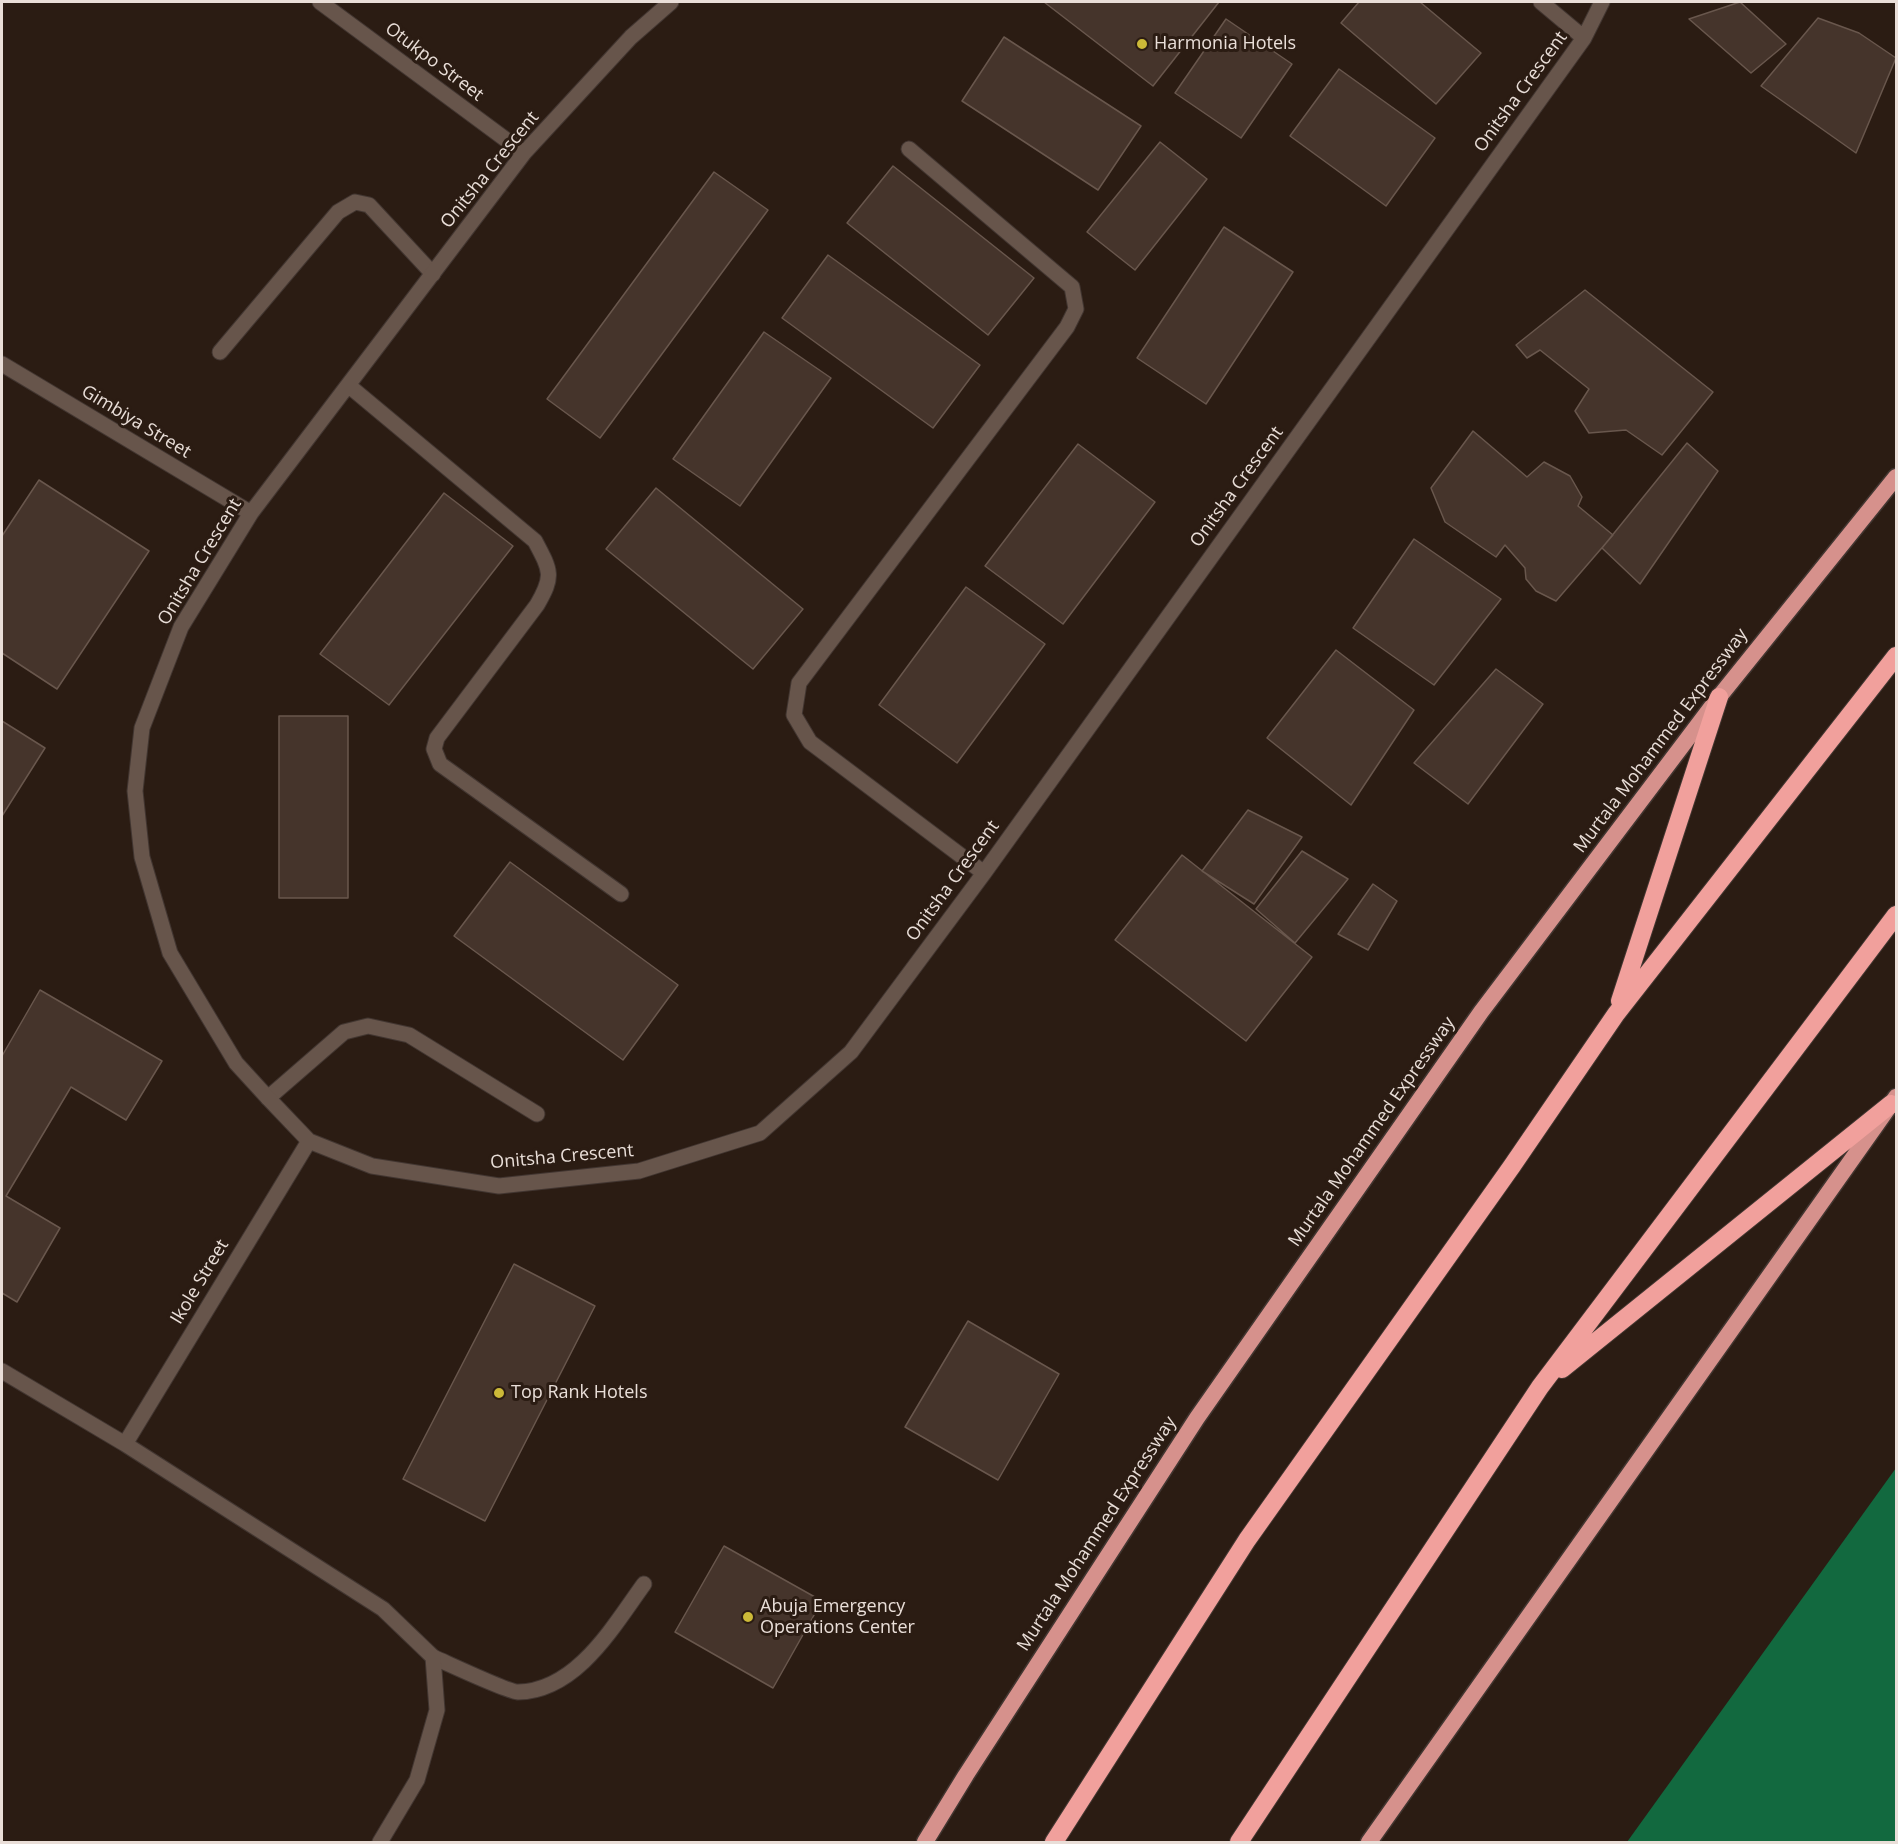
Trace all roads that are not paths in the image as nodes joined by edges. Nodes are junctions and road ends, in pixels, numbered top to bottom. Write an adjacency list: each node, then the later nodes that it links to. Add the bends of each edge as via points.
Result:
1 (320, 2): 7 (street, Otukpo Street)
2 (671, 2): 7 (street, Onitsha Crescent, via 631,37)
3 (1541, 2): 5 (street, Onitsha Crescent)
4 (1602, 2): 5 (street)
5 (1584, 38): 16 (street, Onitsha Crescent)
6 (909, 149): 16 (street, via 1072,288 1076,309 1067,327 799,682 794,715 810,742)
7 (524, 153): 8 (street, Onitsha Crescent)
8 (433, 274): 9 (street, via 369,205 355,202 338,212); 11 (street, Onitsha Crescent)
9 (220, 352)
10 (2, 364): 13 (street, Gimbiya Street)
11 (348, 385): 13 (street, Onitsha Crescent); 17 (street, via 534,542 547,564 549,584 537,606 437,738 434,749 440,764)
12 (1896, 477): 15 (highway, Murtala Mohammed Expressway)
13 (251, 513): 20 (street, Onitsha Crescent, via 181,627 142,728 135,791 142,857 170,953 236,1063)
14 (1896, 657): 19 (highway)
15 (1719, 697): 19 (highway); 30 (highway, Murtala Mohammed Expressway, via 1482,1012 1204,1409)
16 (984, 873): 23 (street, Onitsha Crescent, via 851,1052 760,1133 639,1171 499,1186 372,1166)
17 (621, 894)
18 (1896, 915): 25 (highway)
19 (1616, 1014): 31 (highway, via 1247,1539)
20 (268, 1098): 22 (street, via 344,1032 368,1026 409,1035); 23 (street, Onitsha Crescent)
21 (1894, 1100): 25 (highway); 33 (highway)
22 (537, 1114)
23 (309, 1141): 26 (street, Ikole Street)
24 (2, 1371): 26 (street)
25 (1540, 1387): 32 (highway)
26 (125, 1444): 28 (street, via 383,1609)
27 (644, 1584): 28 (street, via 602,1641 569,1673 550,1685 517,1692)
28 (433, 1657): 29 (street, via 437,1710 417,1780)
29 (380, 1842)
30 (926, 1842)
31 (1054, 1842)
32 (1239, 1842)
33 (1369, 1842)

